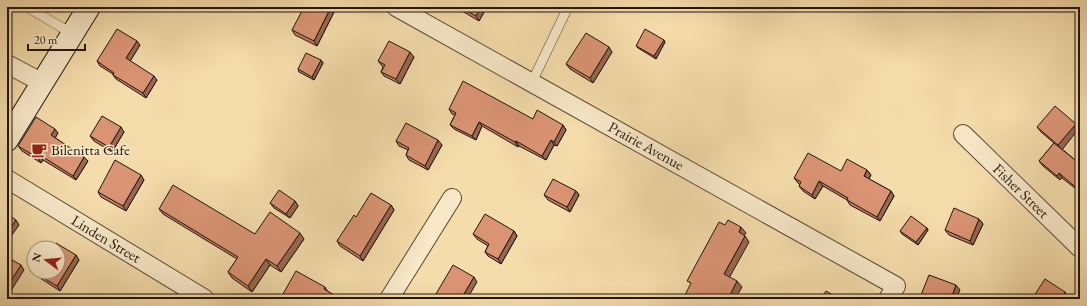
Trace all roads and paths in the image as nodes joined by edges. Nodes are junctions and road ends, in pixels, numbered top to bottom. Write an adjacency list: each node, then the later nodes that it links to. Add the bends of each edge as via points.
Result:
1 (28, 7): 5 (lane)
2 (89, 7): 5 (main road)
3 (396, 7): 7 (street, Prairie Avenue)
4 (568, 7): 7 (lane)
5 (73, 34): 8 (main road)
6 (7, 64): 8 (street)
7 (532, 82): 14 (street, Prairie Avenue)
8 (43, 83): 10 (main road)
9 (963, 134): 13 (street, Fisher Street)
10 (7, 140)
11 (7, 179): 15 (street, Linden Street)
12 (452, 198): 16 (street)
13 (1080, 248)
14 (892, 292)
15 (205, 299)
16 (389, 299)

